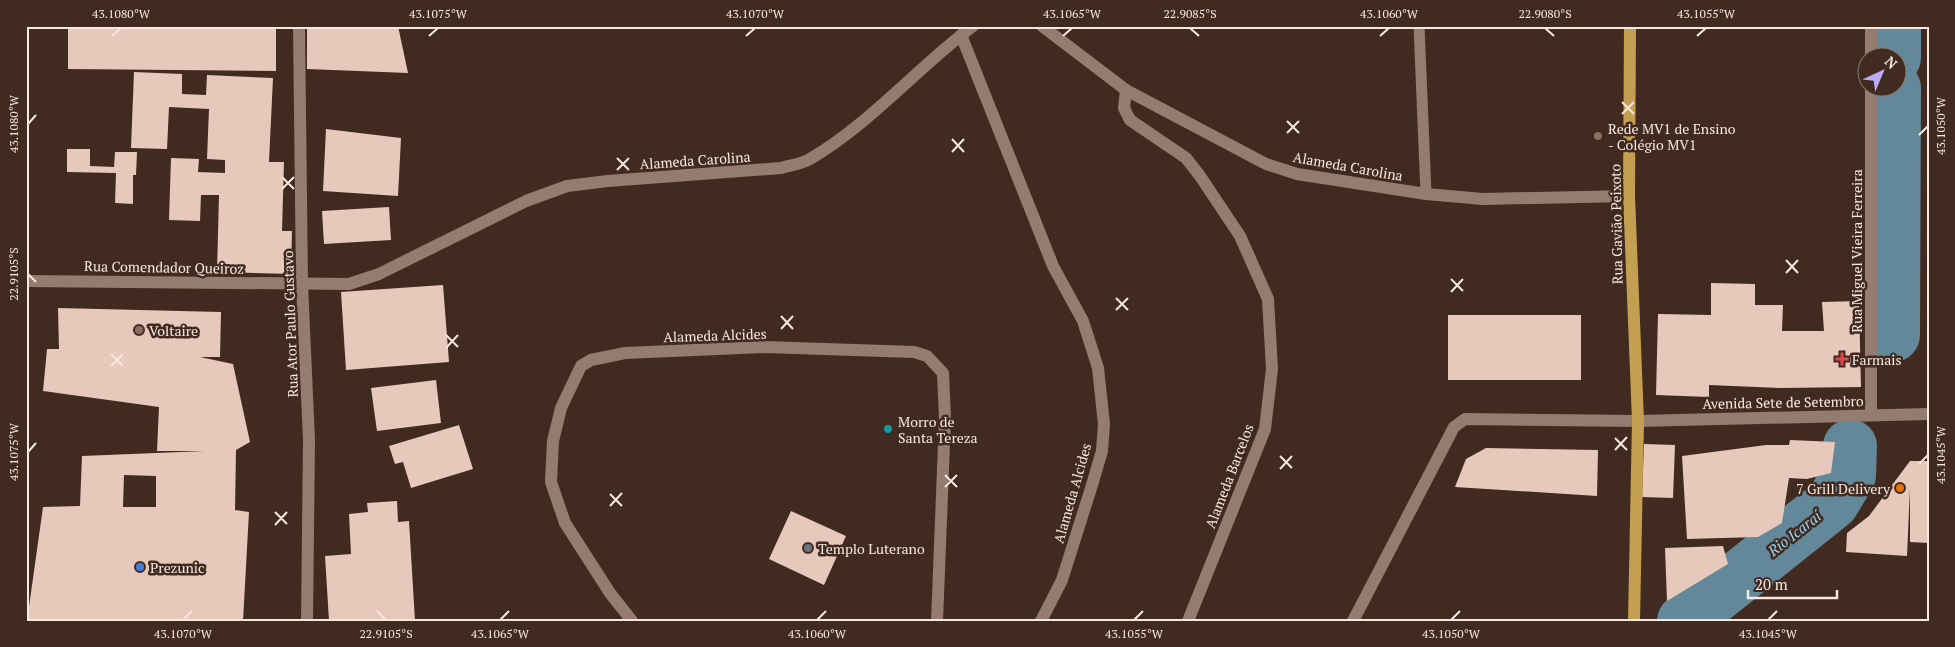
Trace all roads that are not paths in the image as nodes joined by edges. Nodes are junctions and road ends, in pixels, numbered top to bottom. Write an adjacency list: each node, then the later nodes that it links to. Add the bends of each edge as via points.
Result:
1 (299, 26): 14 (street, Rua Ator Paulo Gustavo)
2 (973, 26): 7 (street, Alameda Carolina)
3 (1042, 26): 9 (street, Alameda Carolina)
4 (1419, 26): 11 (lane)
5 (1630, 26): 12 (main road, Rua Gavião Peixoto)
6 (1871, 26): 8 (street)
7 (961, 35): 14 (street, Alameda Carolina, via 895,95 808,160 763,170 567,186 526,201 379,274 349,284); 21 (street, Alameda Alcides, via 1053,266 1083,322 1098,368 1104,424 1102,451 1062,580)
8 (1871, 48)
9 (1126, 90): 11 (street, Alameda Carolina, via 1266,164 1297,174); 22 (street, Alameda Barcelos, via 1124,108 1130,120 1186,158 1200,176 1240,236 1268,299 1272,369 1265,429)
10 (1871, 98): 16 (street, Rua Miguel Vieira Ferreira)
11 (1426, 194): 12 (street, Alameda Carolina, via 1483,199)
12 (1629, 196): 17 (main road, Rua Gavião Peixoto)
13 (26, 281): 14 (street, Rua Comendador Queiroz)
14 (302, 284): 18 (street, Rua Ator Paulo Gustavo, via 309,440)
15 (1929, 414): 16 (street, Avenida Sete de Setembro)
16 (1871, 415): 17 (street, Avenida Sete de Setembro)
17 (1638, 421): 23 (street, Avenida Sete de Setembro, via 1465,419 1454,428); 24 (main road, Rua Gavião Peixoto)
18 (307, 621)
19 (632, 621): 20 (street, Alameda Alcides, via 565,523 551,482 553,441 561,408 581,366 591,360 625,353 765,347 914,352 927,356 942,373 945,419)
20 (936, 621)
21 (1041, 621)
22 (1188, 621)
23 (1353, 621)
24 (1634, 621)

